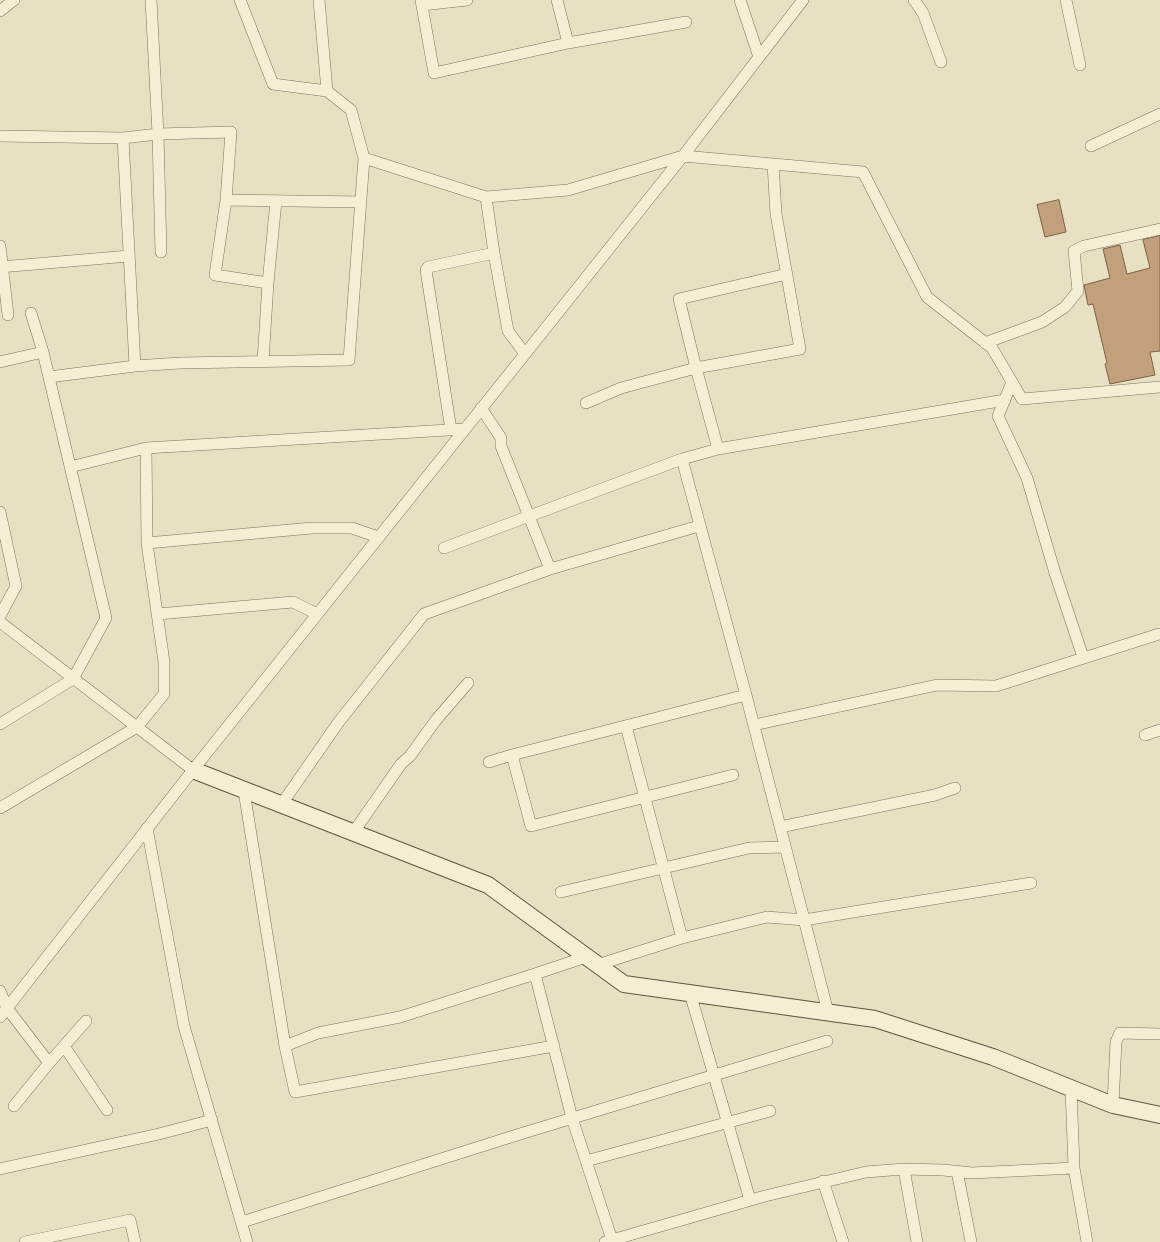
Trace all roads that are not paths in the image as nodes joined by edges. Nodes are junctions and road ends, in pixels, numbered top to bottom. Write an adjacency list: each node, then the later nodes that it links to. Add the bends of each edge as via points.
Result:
1 (14, 0): 12 (street)
2 (151, 0): 20 (street)
3 (240, 0): 18 (street, via 273,84)
4 (319, 0): 18 (street)
5 (467, 0): 11 (street)
6 (557, 0): 14 (street)
7 (740, 0): 15 (street)
8 (803, 0): 15 (street)
9 (914, 0): 16 (street, via 923,13)
10 (1066, 0): 17 (street)
11 (422, 2): 14 (street, via 434,73)
12 (0, 11)
13 (686, 22): 14 (street)
14 (568, 43)
15 (759, 57): 24 (street)
16 (941, 62)
17 (1080, 65)
18 (327, 91): 25 (street, via 351,110)
19 (1160, 114): 23 (street)
20 (158, 134): 22 (street); 28 (street, via 231,132); 33 (street)
21 (0, 136): 22 (street)
22 (123, 138): 35 (street)
23 (1091, 146)
24 (683, 156): 26 (street); 27 (street, via 568,190); 43 (street)
25 (364, 158): 27 (street); 30 (street)
26 (773, 164): 37 (street, via 776,214); 41 (street, via 863,172 927,297)
27 (486, 197): 34 (street)
28 (226, 200): 29 (street); 38 (street, via 215,275)
29 (276, 201): 30 (street); 38 (street)
30 (361, 202): 44 (street, via 349,360)
31 (1160, 228): 41 (street, via 1084,246 1074,251 1078,291 1065,307 1042,322)
32 (0, 246): 36 (street)
33 (161, 252)
34 (494, 253): 43 (street, via 508,331); 55 (street, via 439,264 426,270)
35 (129, 256): 36 (street); 46 (street)
36 (1, 267): 40 (street)
37 (787, 274): 47 (street, via 679,300); 47 (street, via 800,349)
38 (268, 283): 44 (street)
39 (31, 313): 42 (street)
40 (8, 315)
41 (985, 343): 49 (street, via 992,348)
42 (43, 352): 45 (street); 48 (street)
43 (525, 354): 53 (street)
44 (263, 361): 46 (street)
45 (0, 362)
46 (134, 366): 48 (street)
47 (696, 368): 52 (street, via 622,388); 57 (street)
48 (49, 377): 59 (street)
49 (1012, 382): 50 (street, via 1022,399); 51 (street)
50 (1160, 387)
51 (1005, 400): 57 (street); 72 (street, via 998,416 1028,478 1055,573)
52 (586, 403)
53 (481, 408): 54 (street); 61 (street, via 501,438 501,446)
54 (465, 429): 55 (street); 63 (street)
55 (451, 430): 56 (street)
56 (146, 448): 59 (street); 64 (street)
57 (718, 449): 58 (street)
58 (682, 459): 61 (street); 62 (street)
59 (70, 467): 73 (street, via 106,618)
60 (0, 512): 69 (street, via 16,586)
61 (530, 515): 65 (street); 66 (street)
62 (699, 526): 66 (street); 75 (street)
63 (378, 537): 64 (street, via 352,528 312,528); 68 (street)
64 (147, 543): 67 (street)
65 (444, 548)
66 (550, 569): 89 (street, via 424,614 338,723)
67 (158, 614): 68 (street, via 293,602); 79 (street, via 164,662 164,694)
68 (317, 614): 84 (street)
69 (0, 616)
70 (0, 622): 73 (street)
71 (1159, 634): 72 (street)
72 (1084, 657): 77 (street, via 996,686 937,686)
73 (74, 678): 76 (street); 79 (street)
74 (468, 683): 93 (street, via 401,764)
75 (746, 695): 77 (street); 78 (street)
76 (0, 724)
77 (754, 725): 91 (street)
78 (626, 726): 82 (street); 88 (street)
79 (137, 727): 84 (street); 90 (street)
80 (1160, 730): 81 (street)
81 (1145, 735)
82 (512, 755): 83 (street); 88 (street, via 531,826)
83 (489, 762)
84 (193, 770): 87 (street); 92 (street)
85 (733, 774): 88 (street)
86 (955, 788): 91 (street, via 935,795)
87 (244, 791): 89 (street); 111 (street)
88 (644, 796): 95 (street)
89 (281, 805): 93 (street)
90 (0, 808)
91 (780, 827): 94 (street)
92 (147, 828): 104 (street); 122 (street, via 184,1026)
93 (353, 833): 100 (street, via 488,885)
94 (785, 846): 95 (street, via 749,848); 98 (street)
95 (664, 868): 97 (street); 99 (street)
96 (1031, 883): 98 (street)
97 (561, 892)
98 (804, 920): 99 (street, via 767,917); 105 (street)
99 (682, 938): 100 (street)
100 (591, 961): 101 (street); 103 (street, via 624,984)
101 (535, 974): 111 (street, via 400,1017 318,1032); 112 (street)
102 (0, 991): 104 (street)
103 (690, 993): 105 (street); 114 (street)
104 (7, 1008): 106 (street); 113 (street)
105 (828, 1012): 115 (street, via 875,1019 993,1057)
106 (0, 1017)
107 (86, 1021): 110 (street)
108 (1160, 1034): 116 (street, via 1120,1033 1116,1042)
109 (827, 1041): 114 (street)
110 (64, 1046): 113 (street); 118 (street)
111 (285, 1046): 112 (street, via 295,1092)
112 (554, 1046): 121 (street)
113 (48, 1062): 117 (street)
114 (714, 1075): 121 (street); 123 (street)
115 (1071, 1088): 116 (street); 125 (street)
116 (1113, 1105): 120 (street)
117 (14, 1106)
118 (107, 1110)
119 (770, 1111): 123 (street)
120 (1160, 1115)
121 (572, 1118): 124 (street); 131 (street)
122 (212, 1120): 126 (street); 131 (street)
123 (728, 1122): 124 (street); 130 (street)
124 (586, 1161): 132 (street)
125 (1074, 1168): 128 (street, via 980,1173); 139 (street)
126 (0, 1169)
127 (904, 1169): 128 (street); 129 (street, via 866,1172); 137 (street)
128 (957, 1171): 138 (street)
129 (823, 1181): 130 (street); 136 (street)
130 (750, 1200): 132 (street)
131 (242, 1222): 135 (street)
132 (609, 1241)
133 (25, 1242): 134 (street, via 130,1220)
134 (135, 1242)
135 (247, 1242)
136 (843, 1242)
137 (916, 1242)
138 (971, 1242)
139 (1087, 1242)

